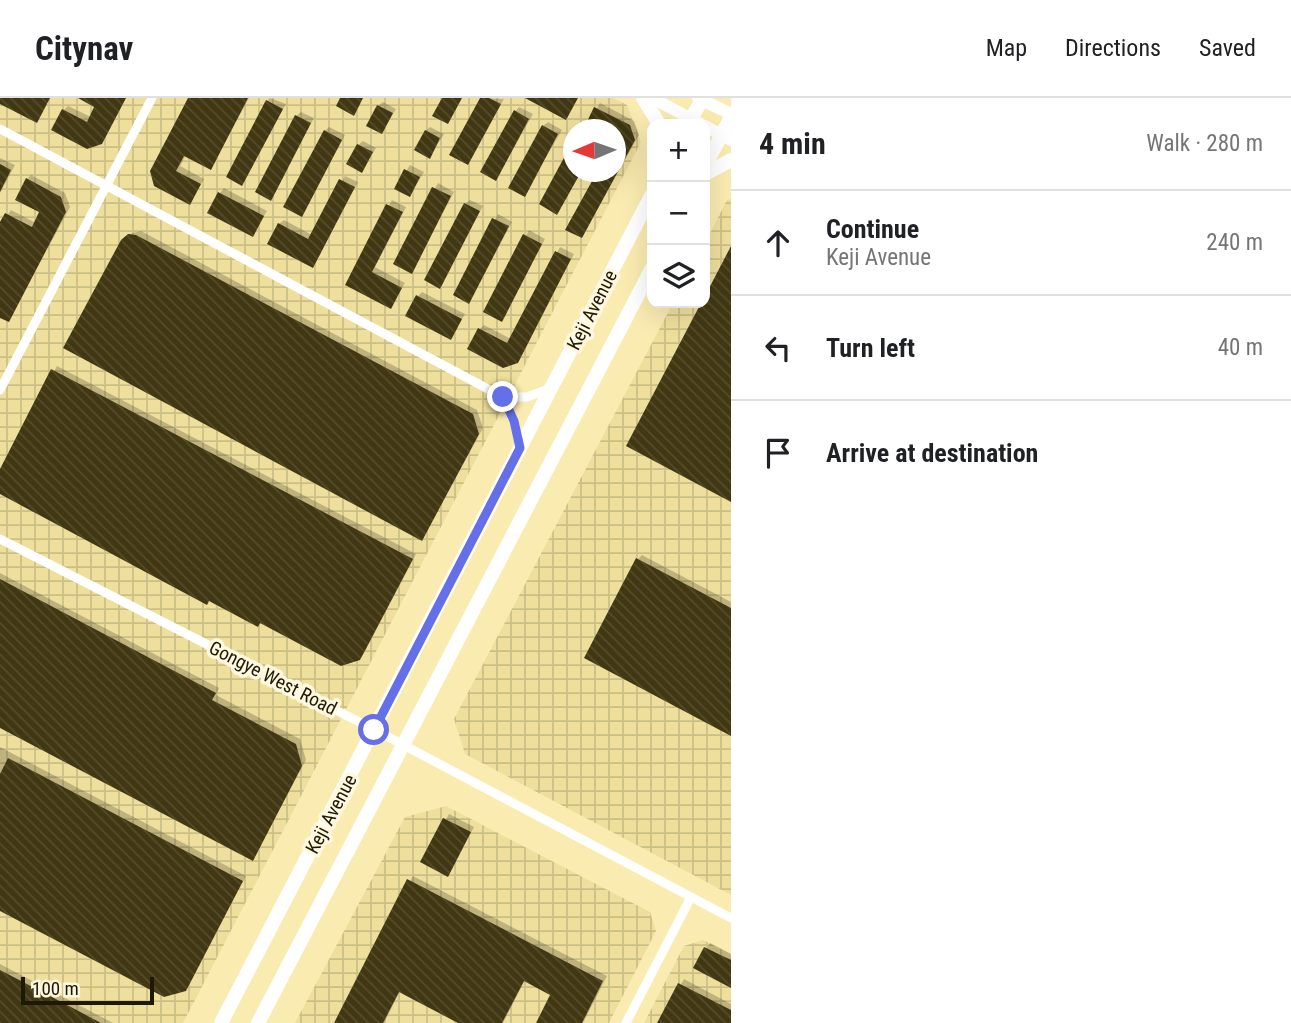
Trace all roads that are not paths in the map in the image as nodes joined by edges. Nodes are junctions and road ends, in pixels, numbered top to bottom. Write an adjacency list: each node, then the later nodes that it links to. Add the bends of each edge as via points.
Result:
1 (152, 98): 15 (street)
2 (643, 98): 6 (main road)
3 (652, 98): 7 (street)
4 (701, 99): 5 (street); 8 (main road)
5 (731, 116): 11 (main road)
6 (656, 119)
7 (689, 119)
8 (697, 119)
9 (0, 129): 15 (street)
10 (710, 130): 11 (street)
11 (726, 138): 12 (main road)
12 (710, 159)
13 (731, 160): 14 (main road)
14 (710, 171)
15 (106, 186): 19 (street); 20 (street)
16 (647, 204): 18 (main road, Keji Avenue)
17 (647, 278): 24 (main road, Keji Avenue)
18 (551, 388): 20 (street, via 527,397); 21 (main road, Keji Avenue)
19 (0, 390)
20 (503, 397): 21 (street)
21 (520, 448): 23 (main road, Keji Avenue)
22 (0, 538): 23 (street, Gongye West Road)
23 (374, 730): 24 (street, Gongye West Road); 27 (main road, Keji Avenue)
24 (404, 746): 25 (street, Gongye West Road); 28 (main road, Keji Avenue)
25 (691, 897): 26 (street, Gongye West Road); 29 (street)
26 (731, 918)
27 (221, 1023)
28 (258, 1023)
29 (626, 1023)

